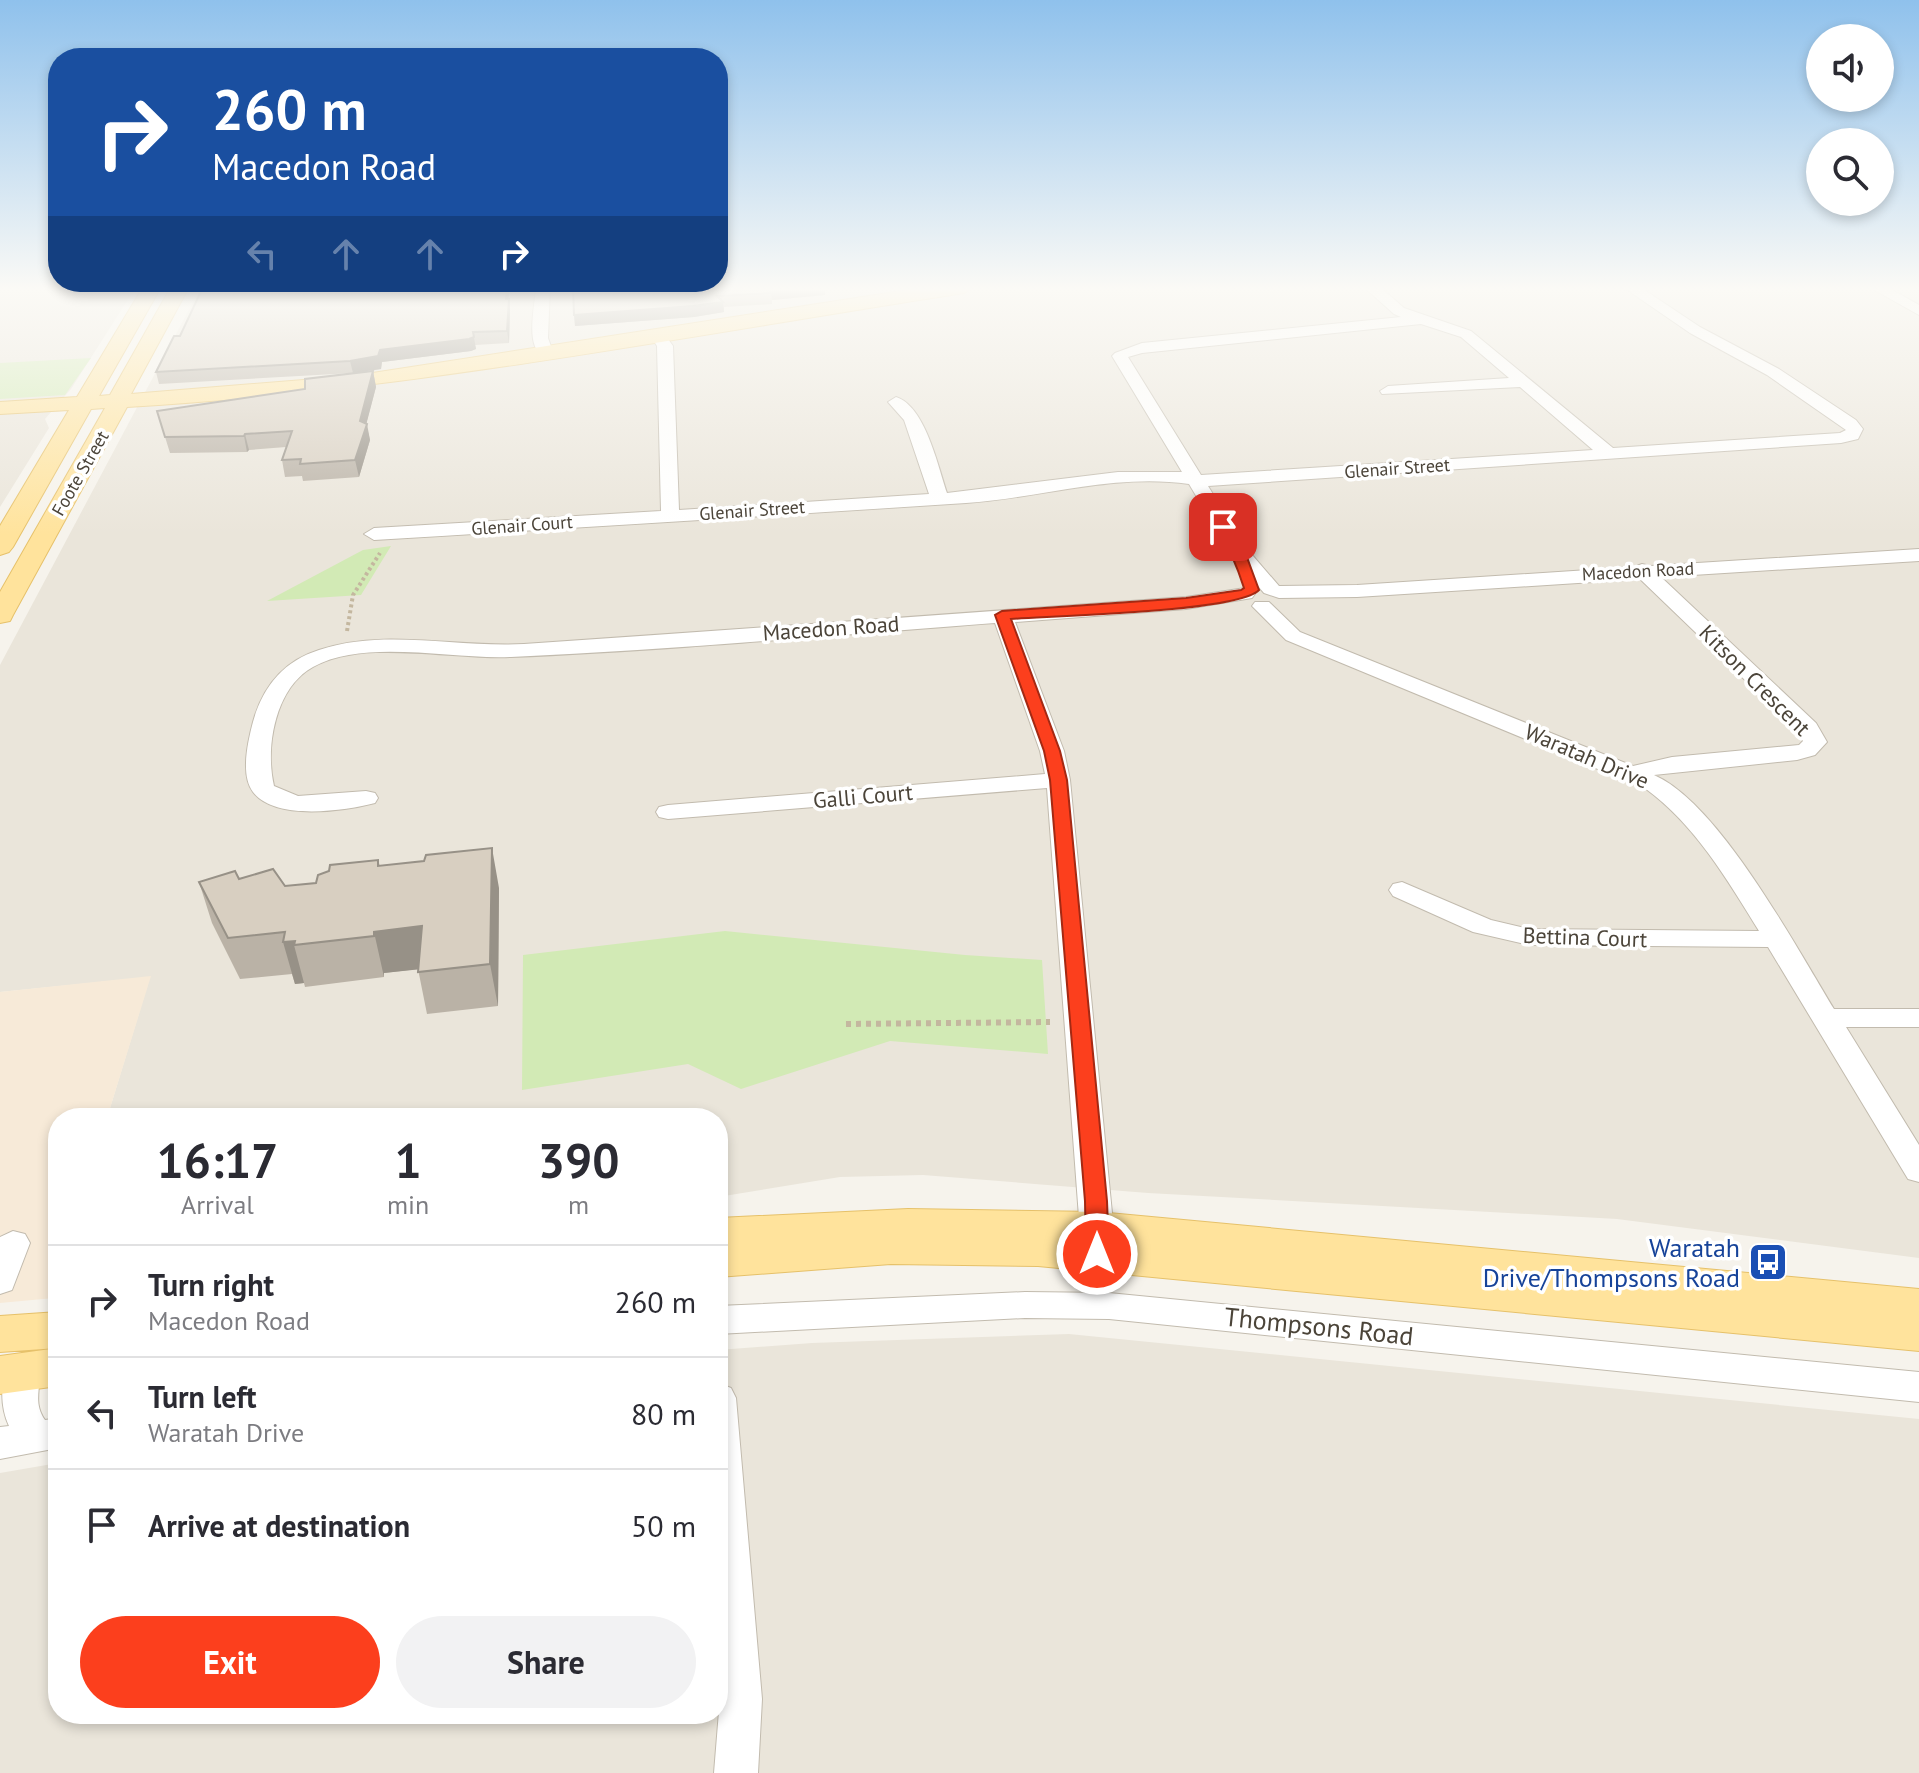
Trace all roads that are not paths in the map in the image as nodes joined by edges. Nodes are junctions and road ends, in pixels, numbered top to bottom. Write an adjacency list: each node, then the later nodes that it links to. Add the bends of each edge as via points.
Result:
1 (103, 370): 12 (main road, Foote Street)
2 (136, 370): 10 (main road, Foote Street)
3 (427, 370): 10 (main road, via 318,386)
4 (666, 370): 17 (street)
5 (1127, 370): 15 (street, Waratah Drive)
6 (1509, 370): 8 (street)
7 (1769, 370): 14 (street, Glenair Street, via 1855,429 1852,435)
8 (1524, 382): 9 (street); 14 (street)
9 (1388, 391)
10 (119, 401): 12 (main road); 23 (main road, Foote Street)
11 (896, 402): 16 (street, via 912,418)
12 (84, 403): 13 (main road); 19 (main road, Foote Street)
13 (0, 408)
14 (1609, 454): 15 (street, Glenair Street)
15 (1193, 478): 16 (street, Glenair Street, via 1083,481); 22 (street, Waratah Drive)
16 (940, 499): 17 (street, Glenair Street)
17 (670, 515): 18 (street, Glenair Court)
18 (378, 540)
19 (0, 547)
20 (1919, 555): 21 (street, Macedon Road)
21 (1642, 570): 22 (street, Macedon Road); 25 (street, Kitson Crescent, via 1814,735 1813,746 1797,753 1700,763)
22 (1265, 597): 24 (street, Macedon Road); 25 (street, Waratah Drive, via 1284,630 1305,641)
23 (0, 615)
24 (1002, 615): 26 (street); 27 (street, Macedon Road, via 477,652 344,651 305,661 284,679 263,729 260,781 270,796 290,802)
25 (1642, 779): 30 (street, Waratah Drive, via 1676,800 1725,857)
26 (1058, 780): 28 (street, Galli Court); 35 (street)
27 (366, 798)
28 (668, 812)
29 (1402, 890): 30 (street, Bettina Court, via 1482,926 1529,937)
30 (1777, 939): 31 (street, Waratah Drive)
31 (1826, 1018): 32 (street); 33 (street, Waratah Drive)
32 (1919, 1018)
33 (1919, 1171)
34 (728, 1233): 35 (main road, via 863,1224 1014,1224)
35 (1098, 1241): 37 (main road); 39 (main road); 41 (main road)
36 (13, 1243): 38 (street)
37 (728, 1259)
38 (0, 1281)
39 (1919, 1306)
40 (728, 1320): 44 (street, Thompsons Road, via 1109,1306)
41 (1919, 1333)
42 (48, 1338): 43 (main road)
43 (20, 1362): 45 (street, via 18,1410)
44 (1919, 1387)
45 (47, 1435): 46 (street)
46 (0, 1443)
47 (728, 1529): 48 (street, via 741,1699)
48 (736, 1773)

